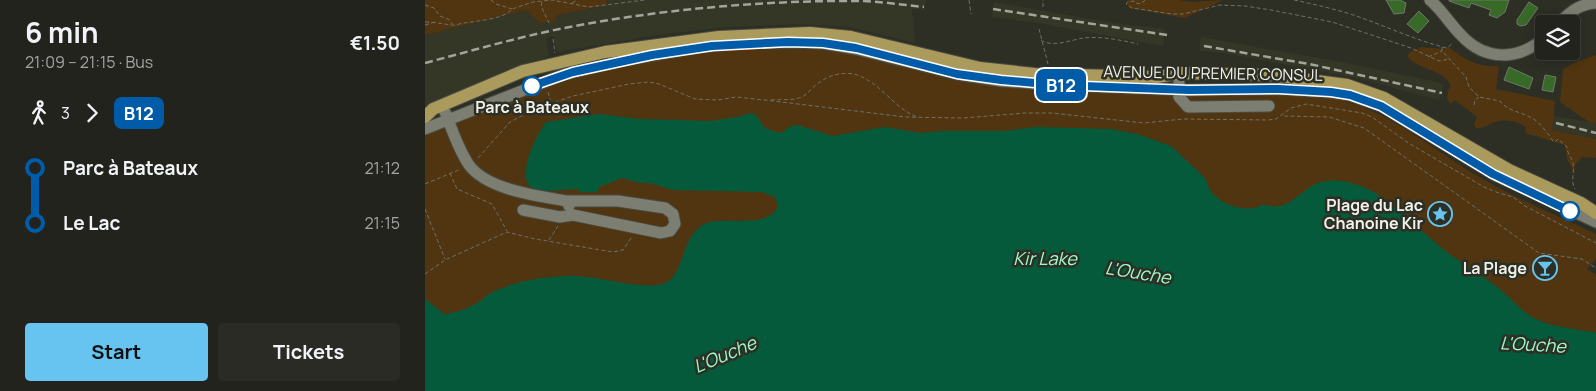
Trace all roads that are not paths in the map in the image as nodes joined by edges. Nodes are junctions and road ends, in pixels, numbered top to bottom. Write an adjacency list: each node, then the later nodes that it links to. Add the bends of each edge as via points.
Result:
1 (1430, 0): 4 (street, via 1461,36 1485,52 1508,56)
2 (1596, 3): 3 (street, via 1583,5)
3 (1567, 15)
4 (1535, 45)
5 (640, 47): 6 (main road, AVENUE DU PREMIER CONSUL, via 719,36 811,33 851,37 980,68 1160,77); 7 (main road, AVENUE DU PREMIER CONSUL, via 539,66); 9 (main road, AVENUE DU PREMIER CONSUL, via 541,73)
6 (1181, 81): 8 (street, via 1179,97 1188,107); 9 (street, AVENUE DU PREMIER CONSUL, via 1057,85 957,74 838,45 741,43 663,53 573,72); 12 (main road, AVENUE DU PREMIER CONSUL, via 1271,75 1347,85 1384,98 1509,170); 18 (street, AVENUE DU PREMIER CONSUL, via 1350,95 1381,106 1493,174)
7 (496, 82): 9 (main road, AVENUE DU PREMIER CONSUL, via 487,90 452,104); 10 (main road, AVENUE DU PREMIER CONSUL, via 433,109)
8 (1269, 106)
9 (447, 116): 10 (main road, AVENUE DU PREMIER CONSUL); 11 (street, AVENUE DU PREMIER CONSUL); 13 (street, via 463,156 477,174 530,195)
10 (425, 117)
11 (425, 129)
12 (1580, 199): 14 (main road, AVENUE DU PREMIER CONSUL); 16 (main road, AVENUE DU PREMIER CONSUL)
13 (567, 201): 17 (street); 17 (street, via 618,201 665,208 675,221 673,228 665,233)
14 (1596, 207)
15 (523, 210): 17 (street, via 560,217)
16 (1596, 213)
17 (573, 216)
18 (1596, 222)

